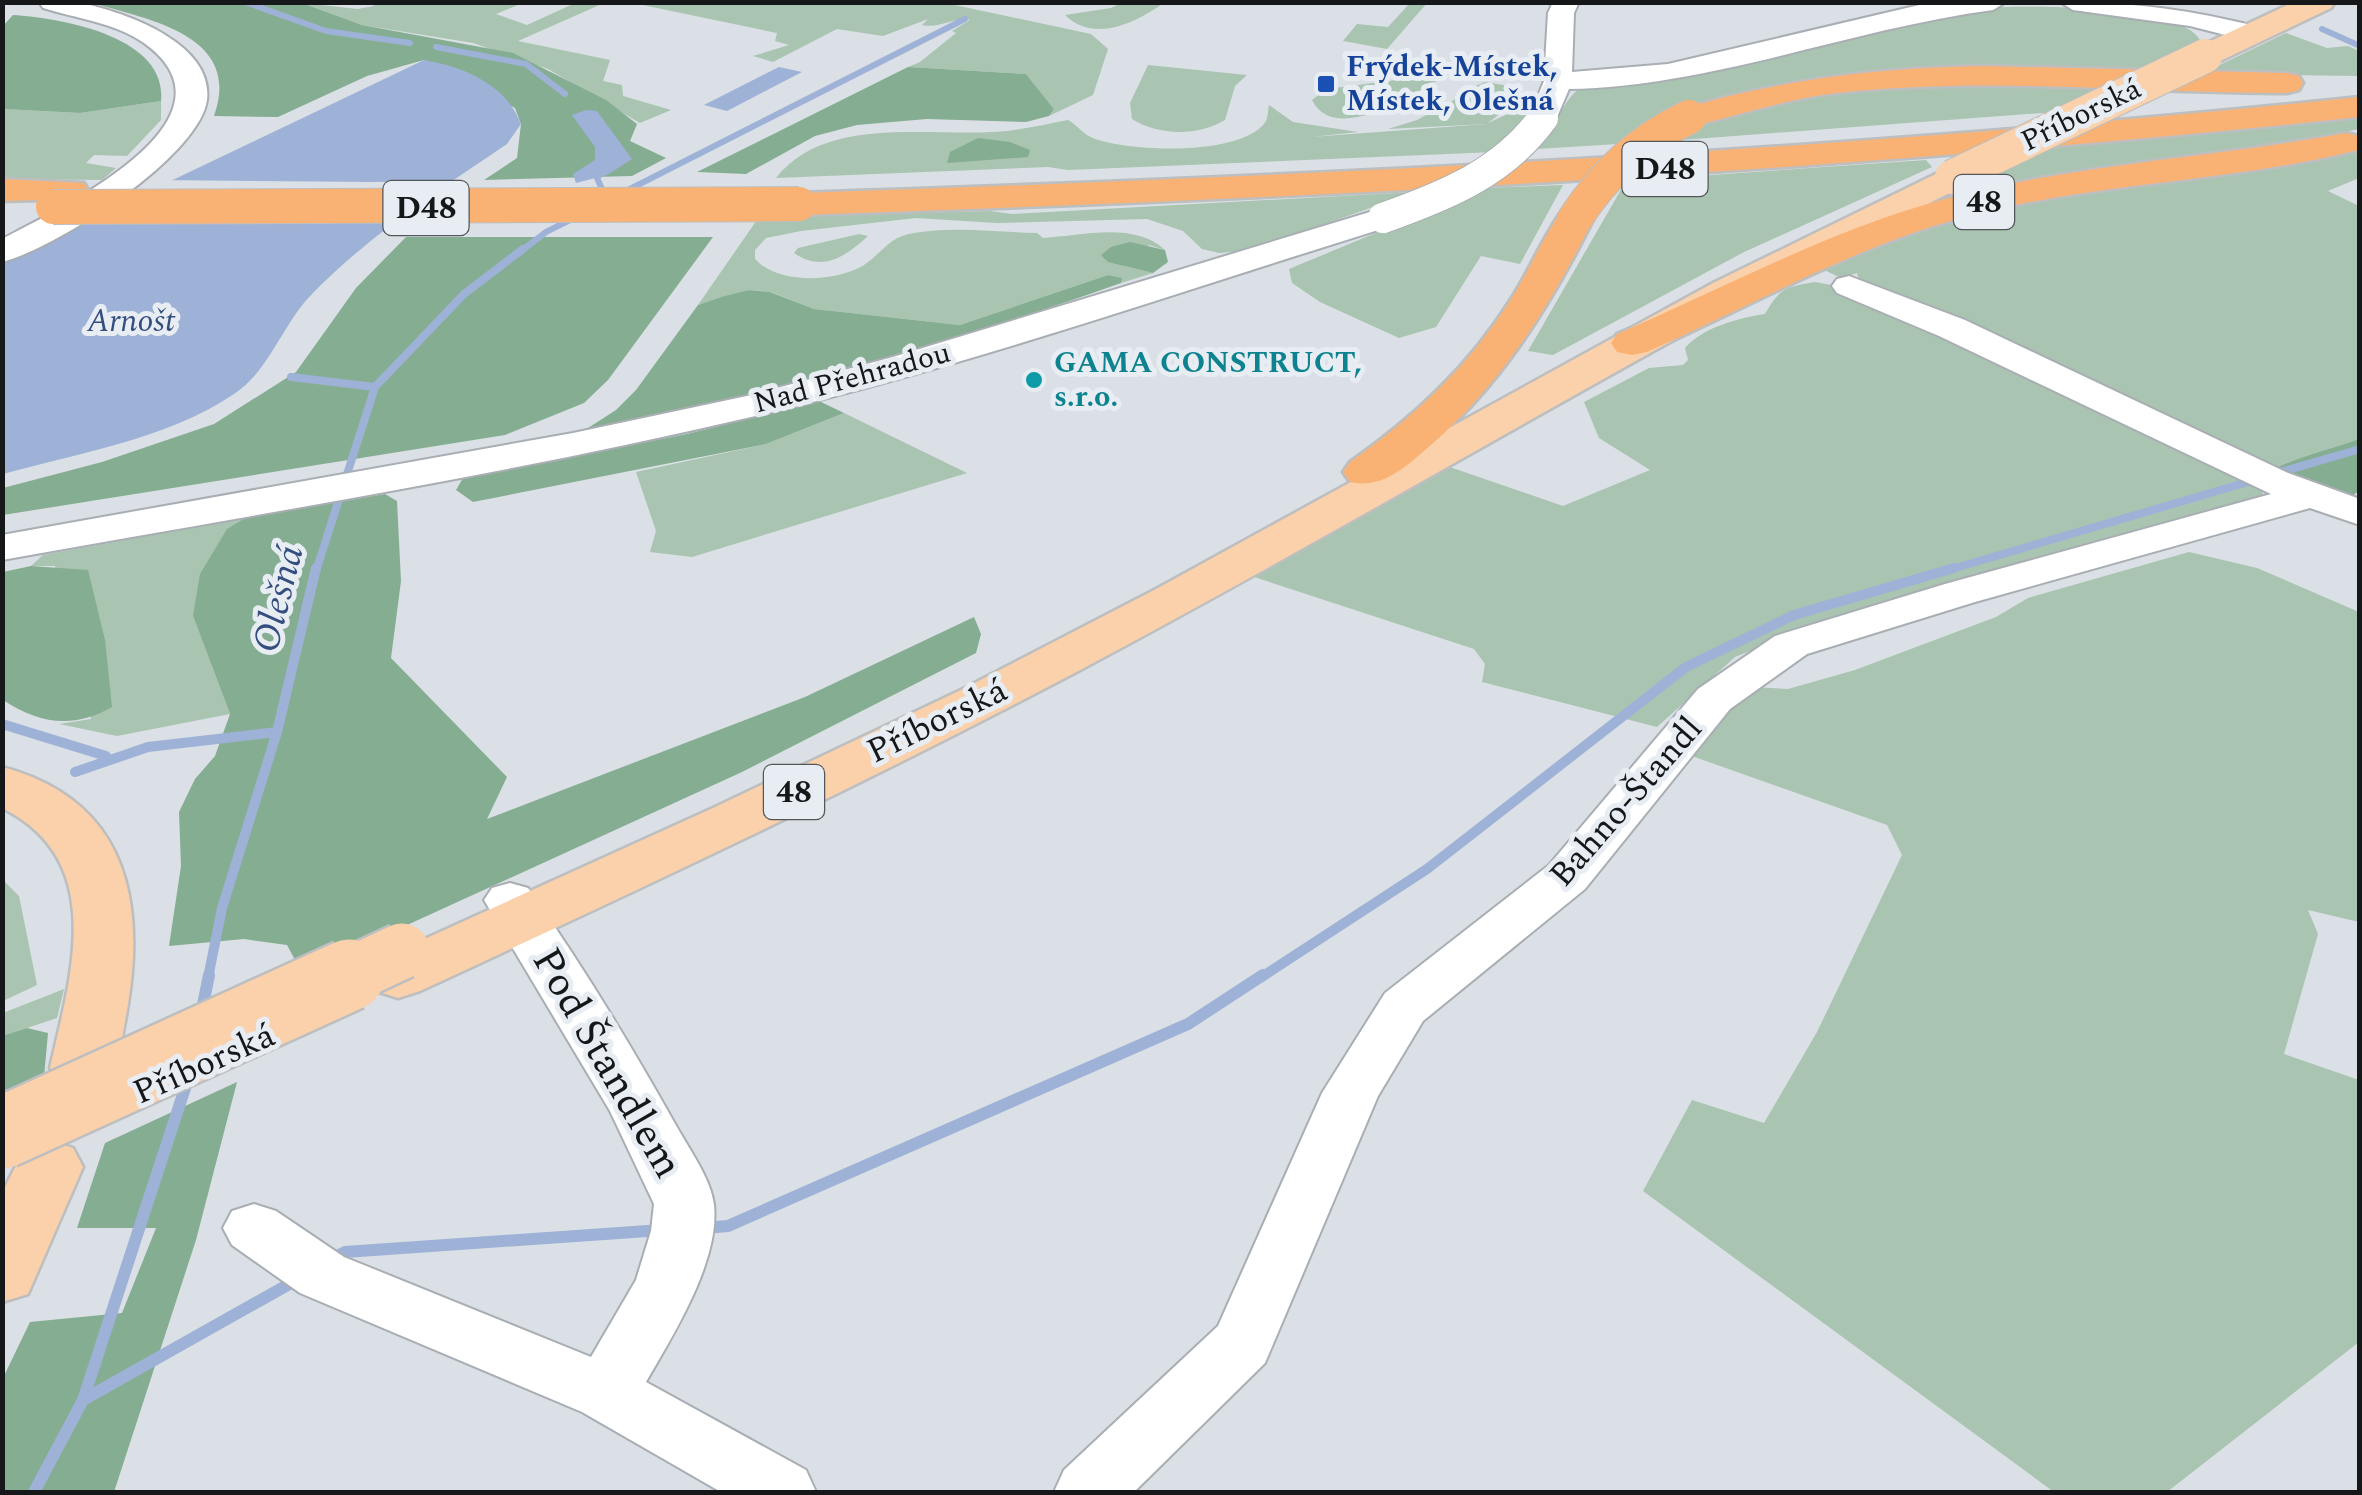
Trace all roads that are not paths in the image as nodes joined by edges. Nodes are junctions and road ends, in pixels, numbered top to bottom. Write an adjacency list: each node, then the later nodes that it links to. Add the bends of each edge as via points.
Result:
1 (52, 2): 16 (street, via 152,37 176,55 189,74 192,107 166,148 139,172)
2 (1566, 2): 7 (street, Nad Přehradou)
3 (1992, 2): 7 (street, via 1922,12 1663,74)
4 (2073, 2): 6 (street, via 2175,15)
5 (2320, 2): 6 (main road, Příborská)
6 (2253, 34): 18 (main road, Příborská, bridge, via 1841,230)
7 (1558, 80): 22 (street, Nad Přehradou, bridge, via 1524,144 1433,200 830,386 669,425)
8 (2360, 81): 19 (highway, bridge, via 1914,76 1783,91 1690,118 1618,161 1474,383 1428,428)
9 (2360, 92): 13 (highway, D48, via 1756,147)
10 (2360, 107): 13 (highway, D48, via 1922,150 1574,174 1182,192)
11 (2360, 140): 18 (highway, 48, via 1954,208 1828,252)
12 (2, 190): 14 (highway, D48)
13 (801, 196): 14 (highway, D48, bridge)
14 (62, 199): 15 (highway, D48)
15 (2, 206)
16 (2, 252)
17 (1849, 286): 20 (street)
18 (1632, 343): 19 (main road, Příborská / 48); 24 (main road, Příborská / 48, via 1062,659 796,791)
19 (1366, 472): 24 (main road, Příborská / 48)
20 (2280, 483): 21 (street); 31 (street, Bahno-Štandl, via 1792,645 1714,698 1567,878 1404,1007 1351,1093 1242,1344)
21 (2360, 513)
22 (2, 548)
23 (2, 785): 25 (main road, via 42,804 85,845 104,895 103,974)
24 (517, 909): 26 (main road, Příborská / 48); 29 (street, Pod Štandlem, via 685,1200 668,1285)
25 (83, 1068)
26 (18, 1152): 28 (main road)
27 (254, 1228): 29 (street, via 322,1275)
28 (2, 1273)
29 (604, 1392): 30 (street)
30 (782, 1492)
31 (1088, 1492)

